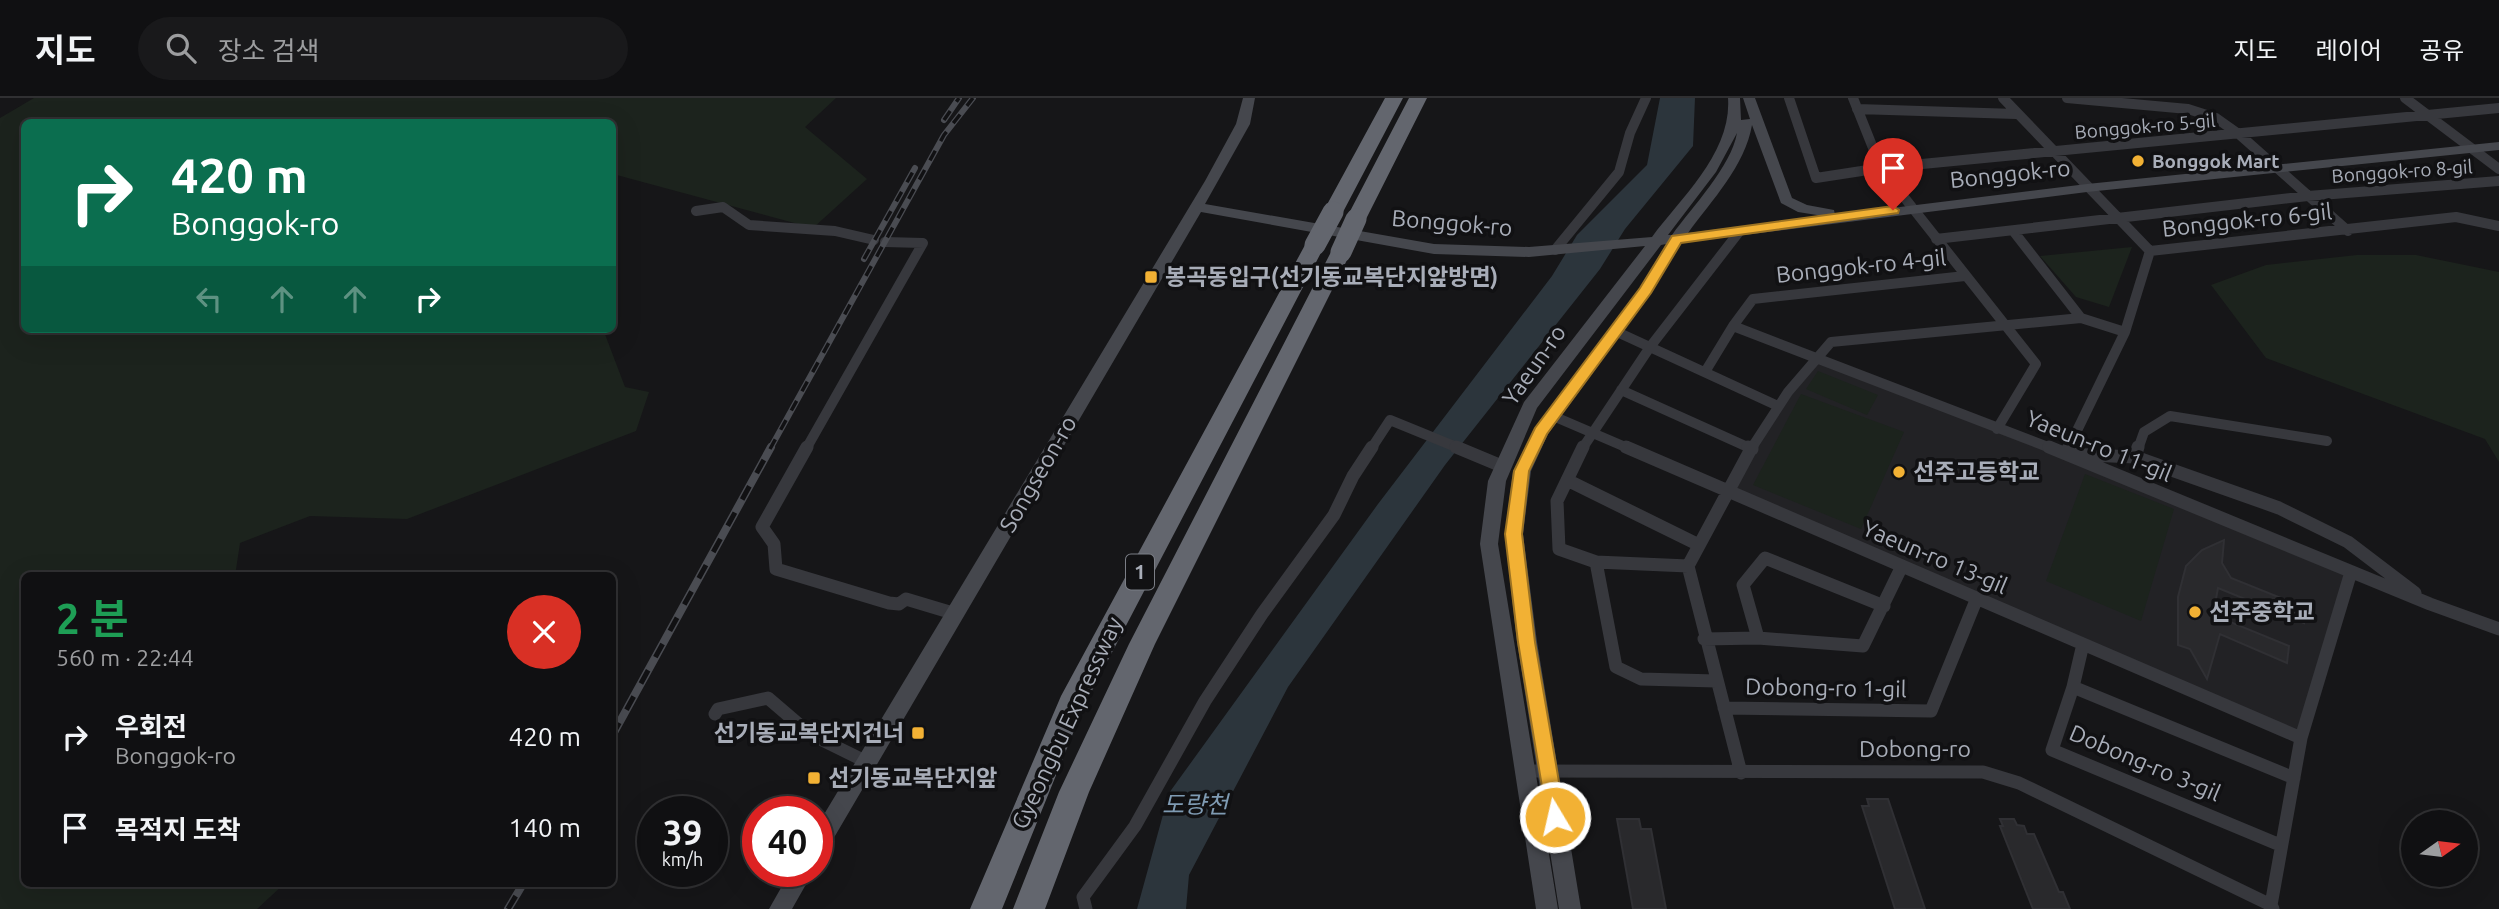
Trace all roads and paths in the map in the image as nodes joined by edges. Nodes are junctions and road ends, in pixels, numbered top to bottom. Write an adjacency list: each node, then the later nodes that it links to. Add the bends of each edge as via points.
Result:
1 (1249, 98): 26 (street, Songseon-ro, via 1233,144)
2 (1394, 98): 90 (highway, Gyeongbu Expressway / 1, bridge, via 1071,704)
3 (1418, 98): 91 (highway, Gyeongbu Expressway / 1, bridge, via 1142,644 1074,792)
4 (1646, 98): 38 (street, via 1619,172)
5 (1734, 98): 37 (street, Yaeun-ro, via 1737,113 1732,136)
6 (1746, 98): 29 (street, via 1786,200 1803,209); 35 (street, Yaeun-ro, via 1742,144)
7 (1788, 98): 20 (street, via 1816,178)
8 (1853, 98): 13 (street, Bonggok-ro 4-gil)
9 (2003, 98): 14 (street, Bonggok-ro 5-gil)
10 (2067, 98): 16 (street, Bonggok-ro 8-gil, via 2188,109 2222,122)
11 (2405, 98): 15 (street)
12 (2499, 108): 15 (street)
13 (1857, 109): 14 (street); 20 (street, Bonggok-ro 4-gil)
14 (2016, 114): 19 (street, Bonggok-ro 5-gil)
15 (2430, 117): 16 (street, Bonggok-ro 5-gil); 18 (street)
16 (2240, 135): 19 (street, Bonggok-ro 5-gil); 22 (street, Bonggok-ro 8-gil)
17 (2499, 146): 18 (street, Bonggok-ro)
18 (2473, 149): 21 (street); 22 (street, Bonggok-ro)
19 (2053, 151): 20 (street); 24 (street, Bonggok-ro 5-gil)
20 (1881, 168): 27 (street, Bonggok-ro 4-gil)
21 (2499, 169)
22 (2278, 170): 24 (street, Bonggok-ro); 25 (street, Bonggok-ro 8-gil)
23 (2499, 181): 25 (street, Bonggok-ro 8-gil)
24 (2087, 188): 27 (street, Bonggok-ro); 30 (street, Bonggok-ro 6-gil)
25 (2308, 196): 30 (street, Bonggok-ro 6-gil); 32 (street, Bonggok-ro 8-gil)
26 (1196, 206): 38 (street, Bonggok-ro, via 1434,249 1496,254); 70 (street, Songseon-ro)
27 (1914, 207): 29 (street, Bonggok-ro); 36 (street, Bonggok-ro 4-gil)
28 (696, 211): 70 (street, via 723,207 749,225 923,243 762,527 774,544 776,569 889,603 906,599)
29 (1850, 216): 33 (street, Bonggok-ro)
30 (2119, 220): 34 (street, Bonggok-ro 4-gil); 39 (street, Bonggok-ro 6-gil)
31 (2499, 226): 32 (street, via 2456,216)
32 (2348, 231): 39 (street, Bonggok-ro 6-gil)
33 (1739, 232): 35 (street, Bonggok-ro); 46 (street)
34 (2014, 232): 36 (street, Bonggok-ro 4-gil); 41 (street)
35 (1676, 239): 37 (street, Bonggok-ro); 44 (street, Yaeun-ro)
36 (1936, 239): 40 (street, Bonggok-ro 4-gil)
37 (1656, 241): 38 (street, Bonggok-ro); 59 (street, Yaeun-ro, via 1530,406)
38 (1555, 250)
39 (2150, 251): 45 (street, Bonggok-ro 6-gil)
40 (1965, 275): 42 (street, Bonggok-ro 4-gil, via 1753,299); 43 (street, Bonggok-ro 4-gil)
41 (2081, 318): 43 (street); 45 (street)
42 (1733, 326): 47 (street, Yaeun-ro 11-gil); 48 (street)
43 (2006, 327): 47 (street, via 1831,342); 52 (street, Bonggok-ro 4-gil, via 2036,364)
44 (1615, 331): 46 (street); 51 (street, Yaeun-ro)
45 (2125, 332): 57 (street, Bonggok-ro 6-gil)
46 (1650, 347): 48 (street); 49 (street)
47 (1814, 359): 50 (street); 52 (street, Yaeun-ro 11-gil)
48 (1704, 372): 50 (street)
49 (1621, 390): 53 (street); 55 (street)
50 (1778, 406): 55 (street)
51 (1553, 415): 53 (street, Yaeun-ro 13-gil); 82 (street, Yaeun-ro, via 1522,471 1514,534)
52 (1997, 429): 57 (street, Yaeun-ro 11-gil)
53 (1591, 432): 60 (street); 61 (street, Yaeun-ro 13-gil)
54 (2327, 441): 58 (street, via 2170,416 2144,432)
55 (1752, 449): 61 (street)
56 (1465, 451): 59 (street); 92 (street, via 1390,420 1334,515 1205,701 1135,826 1083,897)
57 (2066, 454): 58 (street); 66 (street, Yaeun-ro 11-gil)
58 (2135, 457): 68 (street, via 2279,508 2325,530)
59 (1504, 467): 81 (street, Yaeun-ro, via 1497,481 1489,544)
60 (1567, 480): 62 (street); 63 (street, via 1557,501 1559,549)
61 (1727, 490): 62 (street); 65 (street, Yaeun-ro 13-gil)
62 (1699, 545): 64 (street)
63 (1596, 562): 64 (street); 75 (street, via 1616,667 1642,679)
64 (1688, 566): 73 (street, Dobong-ro 1-gil)
65 (1902, 566): 67 (street, Yaeun-ro 13-gil); 69 (street, Dobong-ro 1-gil)
66 (2351, 572): 68 (street, Yaeun-ro 11-gil); 79 (street)
67 (1977, 598): 74 (street, Yaeun-ro 13-gil); 77 (street, Dobong-ro 1-gil, via 1931,711)
68 (2430, 604): 71 (street, Yaeun-ro 11-gil)
69 (1884, 606): 72 (street, Dobong-ro 1-gil, via 1863,646); 72 (street, via 1765,558 1743,585)
70 (956, 614): 80 (street, Songseon-ro)
71 (2499, 629)
72 (1758, 638): 73 (street, Dobong-ro 1-gil)
73 (1704, 639): 75 (street, Dobong-ro 1-gil)
74 (2083, 644): 76 (street, Dobong-ro 3-gil); 79 (street, Yaeun-ro 13-gil)
75 (1716, 681): 77 (street, Dobong-ro 1-gil)
76 (2073, 687): 84 (street, Dobong-ro 3-gil); 86 (street, Dobong-ro 3-gil, via 2052,750)
77 (1724, 708): 83 (street, Dobong-ro 1-gil)
78 (715, 714): 80 (street, via 718,709 768,698 810,734)
79 (2301, 738): 84 (street)
80 (867, 762): 85 (street, Songseon-ro)
81 (1525, 771): 82 (street, Dobong-ro); 93 (street, Yaeun-ro)
82 (1548, 771): 83 (street, Dobong-ro); 94 (street, Yaeun-ro)
83 (1741, 773): 88 (street, Dobong-ro, via 1983,772 2019,783)
84 (2294, 778): 86 (street)
85 (833, 819)
86 (2280, 845): 88 (street)
87 (793, 887): 89 (street)
88 (2272, 907)
89 (780, 909)
90 (986, 909)
91 (1030, 909)
92 (1086, 909)
93 (1547, 909)
94 (1570, 909)

